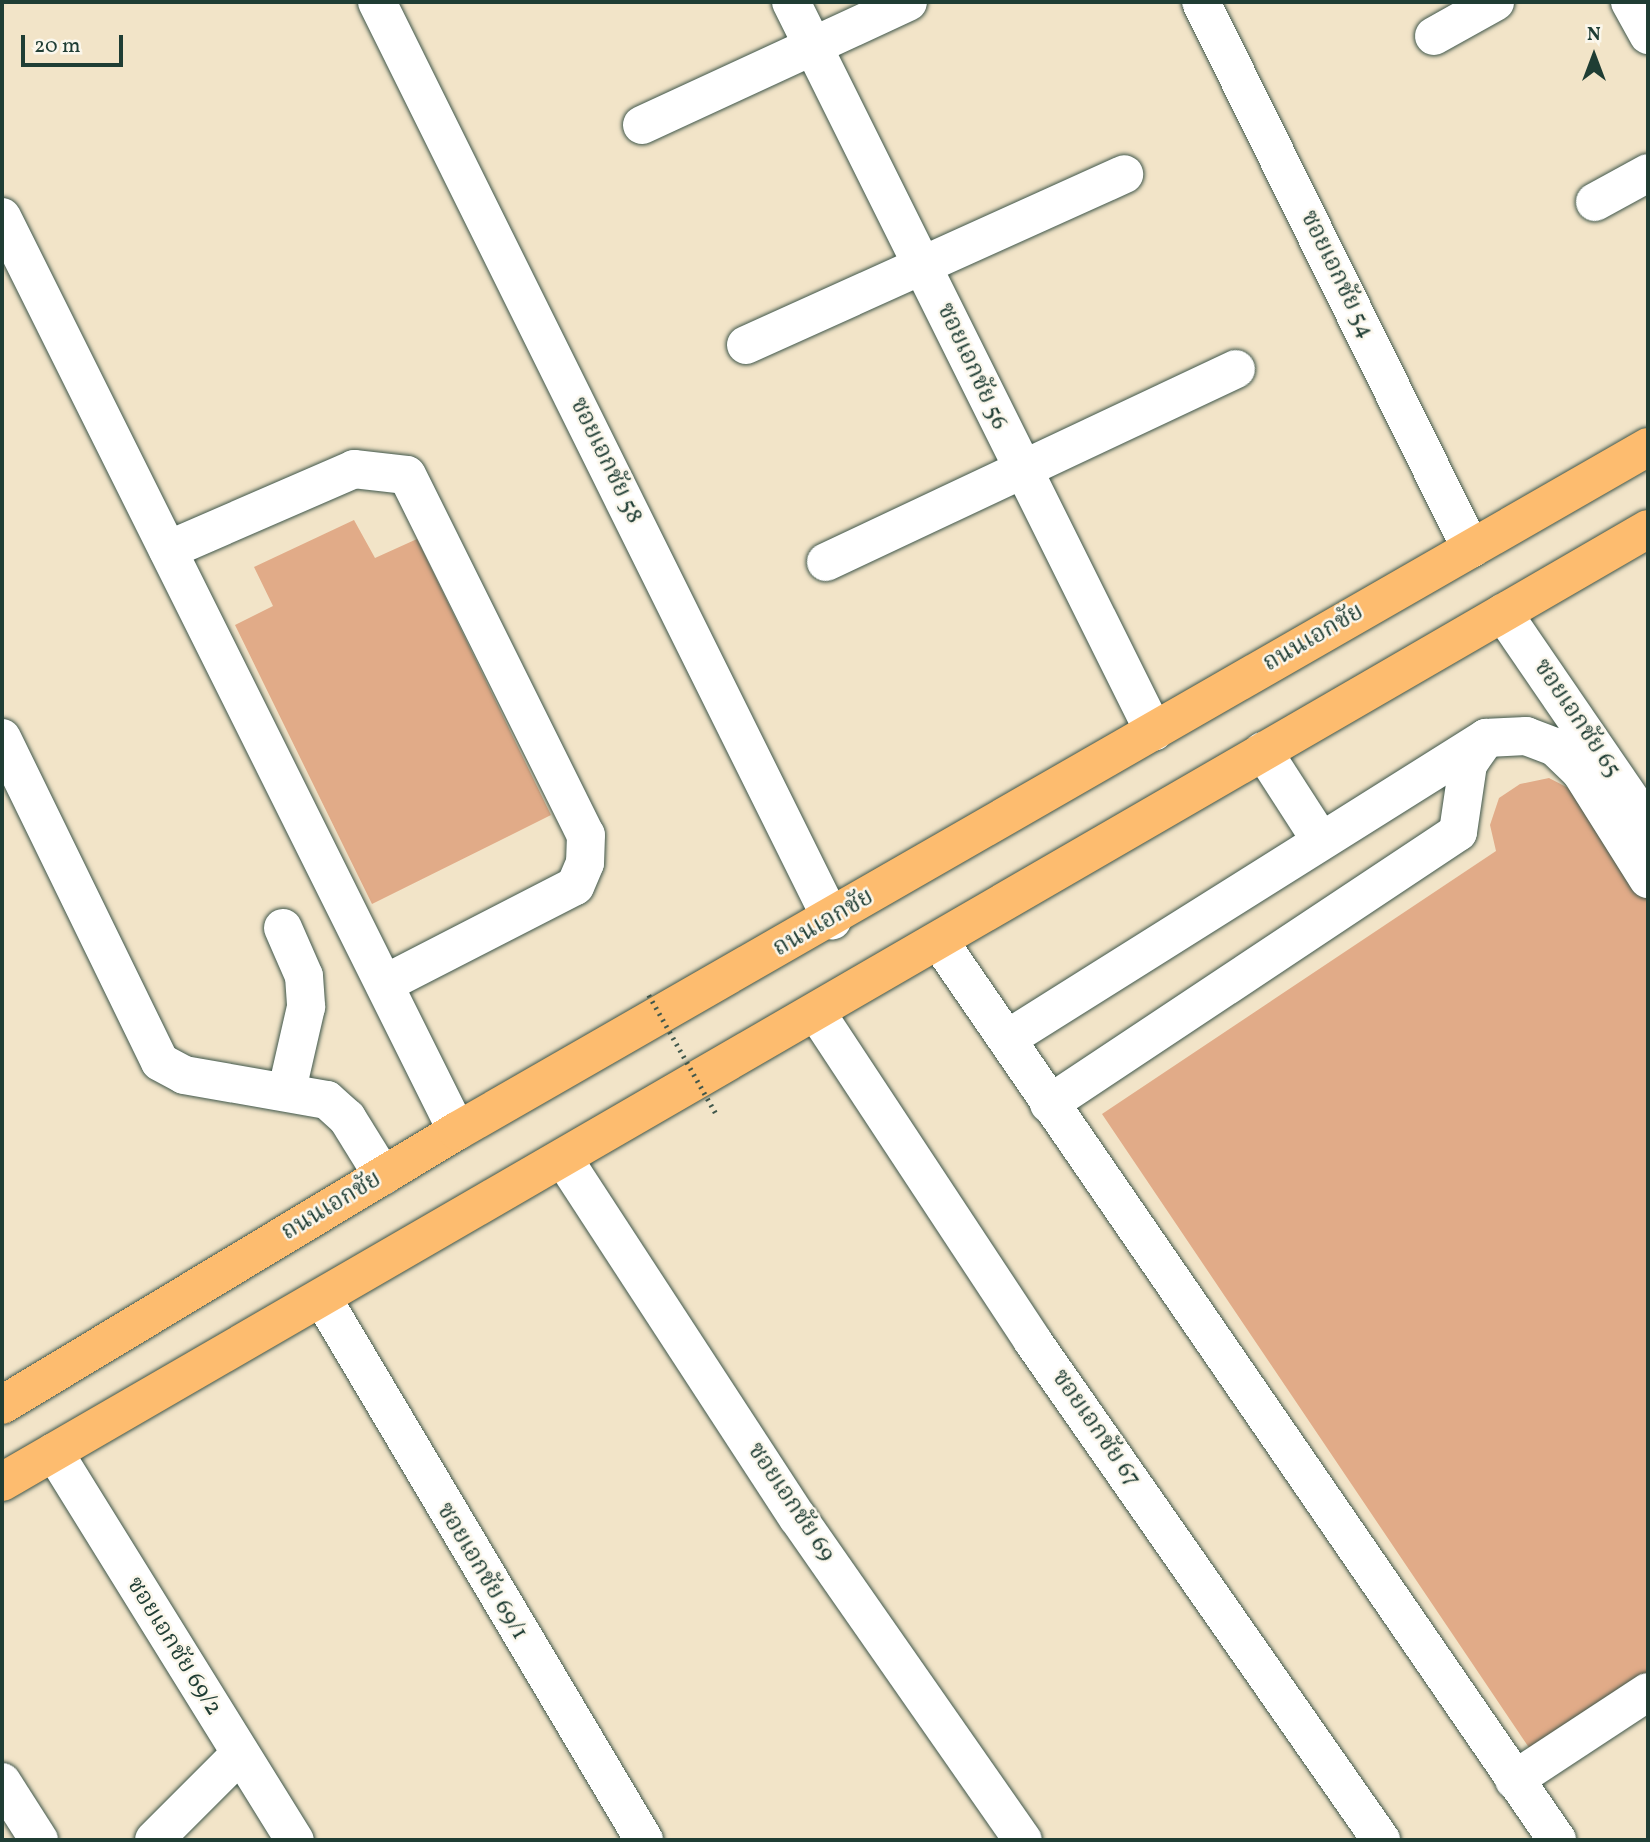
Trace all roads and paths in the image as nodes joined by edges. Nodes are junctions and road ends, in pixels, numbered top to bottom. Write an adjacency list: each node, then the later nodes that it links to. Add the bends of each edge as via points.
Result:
1 (377, 2): 32 (street, ซอยเอกชัย 58)
2 (791, 2): 9 (street, ซอยเอกชัย 56)
3 (908, 2): 9 (street)
4 (1201, 2): 21 (street, ซอยเอกชัย 54)
5 (1495, 2): 8 (street)
6 (1630, 2): 7 (street)
7 (1648, 35)
8 (1434, 36)
9 (811, 44): 10 (street); 15 (street, ซอยเอกชัย 56)
10 (642, 125)
11 (1648, 173): 13 (street)
12 (1124, 174): 15 (street)
13 (1595, 202)
14 (2, 217): 22 (street)
15 (922, 261): 16 (street); 19 (street, ซอยเอกชัย 56)
16 (746, 345)
17 (1236, 369): 19 (street)
18 (1648, 447): 21 (main road, ถนนเอกชัย)
19 (1019, 471): 23 (street); 25 (street, ซอยเอกชัย 56)
20 (1648, 529): 24 (main road)
21 (1471, 549): 25 (main road, ถนนเอกชัย)
22 (168, 550): 35 (street); 35 (street, via 354,469 407,475 586,835 585,863 575,886)
23 (826, 562)
24 (1503, 613): 28 (main road); 29 (street, ซอยเอกชัย 65)
25 (1154, 732): 32 (main road, ถนนเอกชัย)
26 (2, 738): 39 (street, via 160,1062 184,1075)
27 (1486, 738): 30 (street); 31 (street, via 1526,736 1555,747 1580,771); 40 (street, via 1468,764 1458,832)
28 (1263, 751): 30 (street); 34 (main road)
29 (1648, 825)
30 (1319, 838): 38 (street)
31 (1648, 878)
32 (832, 920): 42 (main road, ถนนเอกชัย)
33 (283, 928): 39 (street, via 304,976 306,1007)
34 (939, 941): 37 (main road); 38 (street)
35 (386, 983): 42 (street)
36 (649, 995): 41 (path, bridge)
37 (816, 1012): 43 (main road); 58 (street, ซอยเอกชัย 67, via 1032,1340)
38 (1007, 1039): 40 (street)
39 (287, 1090): 44 (street, via 327,1100 347,1118)
40 (1049, 1104): 51 (street)
41 (718, 1115)
42 (457, 1131): 44 (main road, ถนนเอกชัย)
43 (565, 1161): 45 (main road); 57 (street, ซอยเอกชัย 69, via 798,1518)
44 (383, 1176): 46 (main road, ถนนเอกชัย)
45 (324, 1301): 47 (main road); 56 (street, ซอยเอกชัย 69/1)
46 (2, 1405)
47 (54, 1452): 48 (main road); 50 (street, ซอยเอกชัย 69/2)
48 (2, 1482)
49 (1648, 1692): 51 (street)
50 (240, 1754): 54 (street); 55 (street, ซอยเอกชัย 69/2)
51 (1514, 1780): 59 (street)
52 (2, 1782): 53 (street)
53 (38, 1840)
54 (154, 1840)
55 (295, 1840)
56 (644, 1840)
57 (1023, 1840)
58 (1381, 1840)
59 (1557, 1840)

